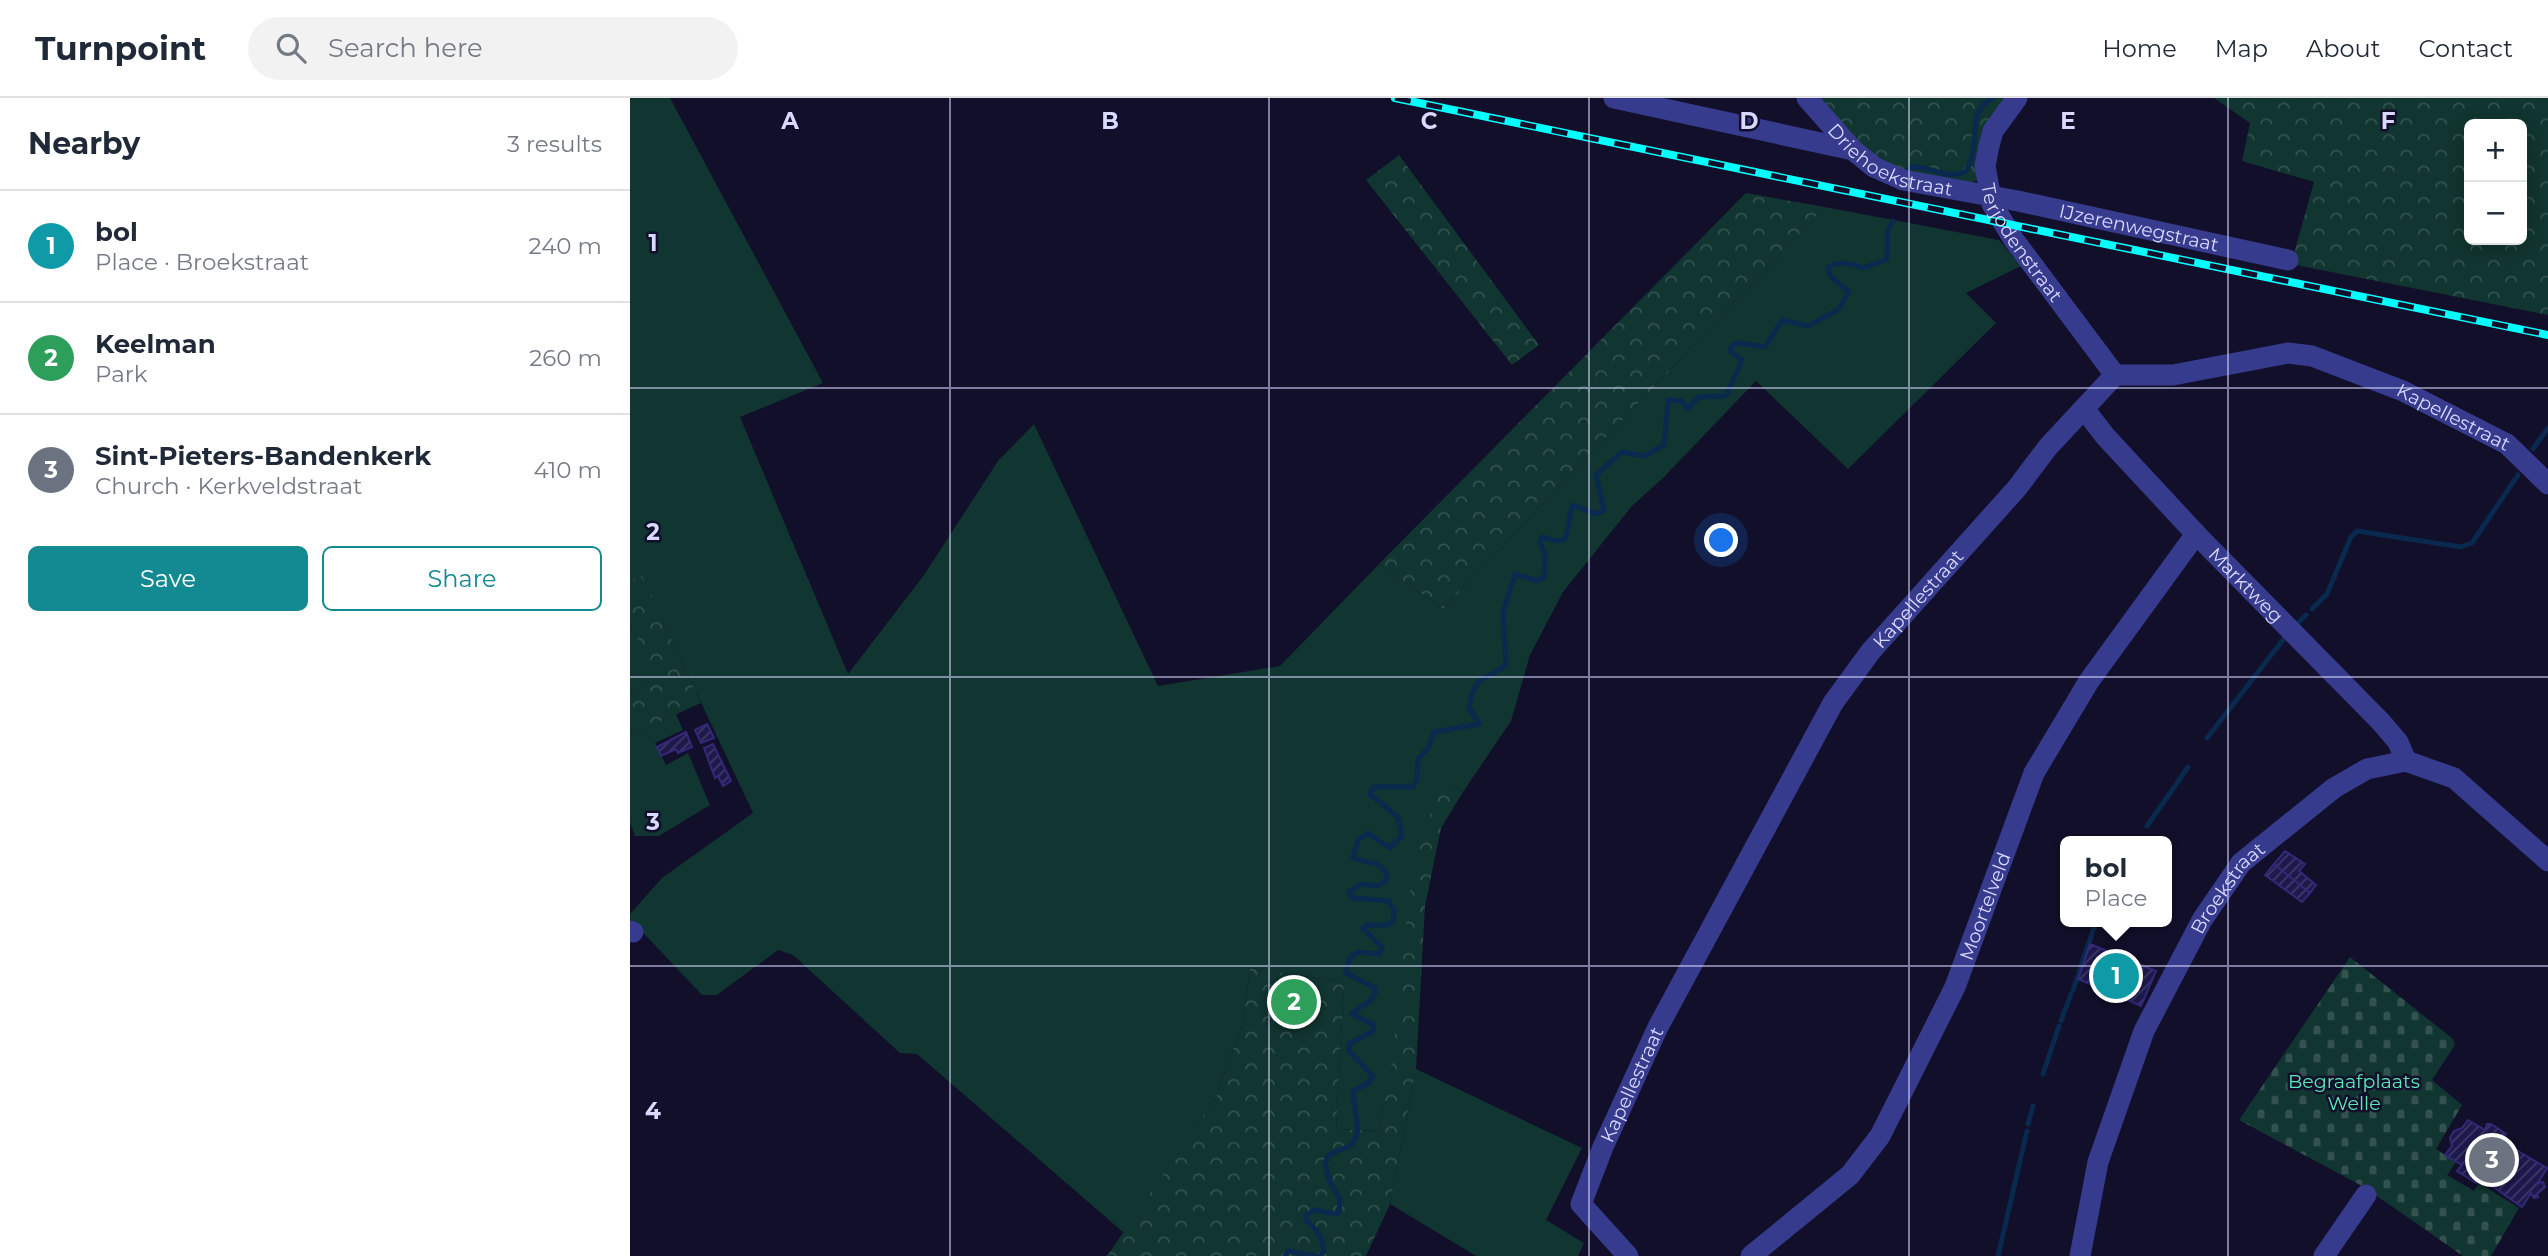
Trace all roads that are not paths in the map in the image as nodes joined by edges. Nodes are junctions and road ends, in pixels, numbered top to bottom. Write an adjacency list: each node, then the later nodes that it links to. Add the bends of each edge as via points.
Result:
1 (1614, 98): 4 (street)
2 (1807, 98): 4 (street, Driehoekstraat)
3 (2017, 98): 5 (street, Terjodenstraat, via 1993,131 1985,166)
4 (1853, 150): 5 (street, Driehoekstraat, via 1874,167 1903,180)
5 (1990, 197): 6 (street, IJzerenwegstraat); 7 (street, Terjodenstraat, via 2014,240)
6 (2288, 260)
7 (2115, 375): 8 (street, Kapellestraat); 9 (street, Kapellestraat, via 2173,374 2288,353 2312,356 2403,391 2507,444)
8 (2085, 410): 10 (street, Marktweg); 14 (street, Kapellestraat, via 1871,651 1833,703 1731,891 1658,1027 1581,1205)
9 (2548, 484)
10 (2196, 534): 11 (street, Marktweg, via 2381,722 2398,742); 15 (street, Moortelveld, via 2090,681 2034,773 1955,987 1880,1136 1850,1175)
11 (2406, 761): 12 (street, via 2454,778); 16 (street, Broekstraat, via 2367,769 2334,788 2241,863 2202,920 2144,1031 2114,1109 2098,1162)
12 (2548, 861)
13 (2366, 1195): 17 (street)
14 (1628, 1256)
15 (1751, 1256)
16 (2080, 1256)
17 (2324, 1256)

